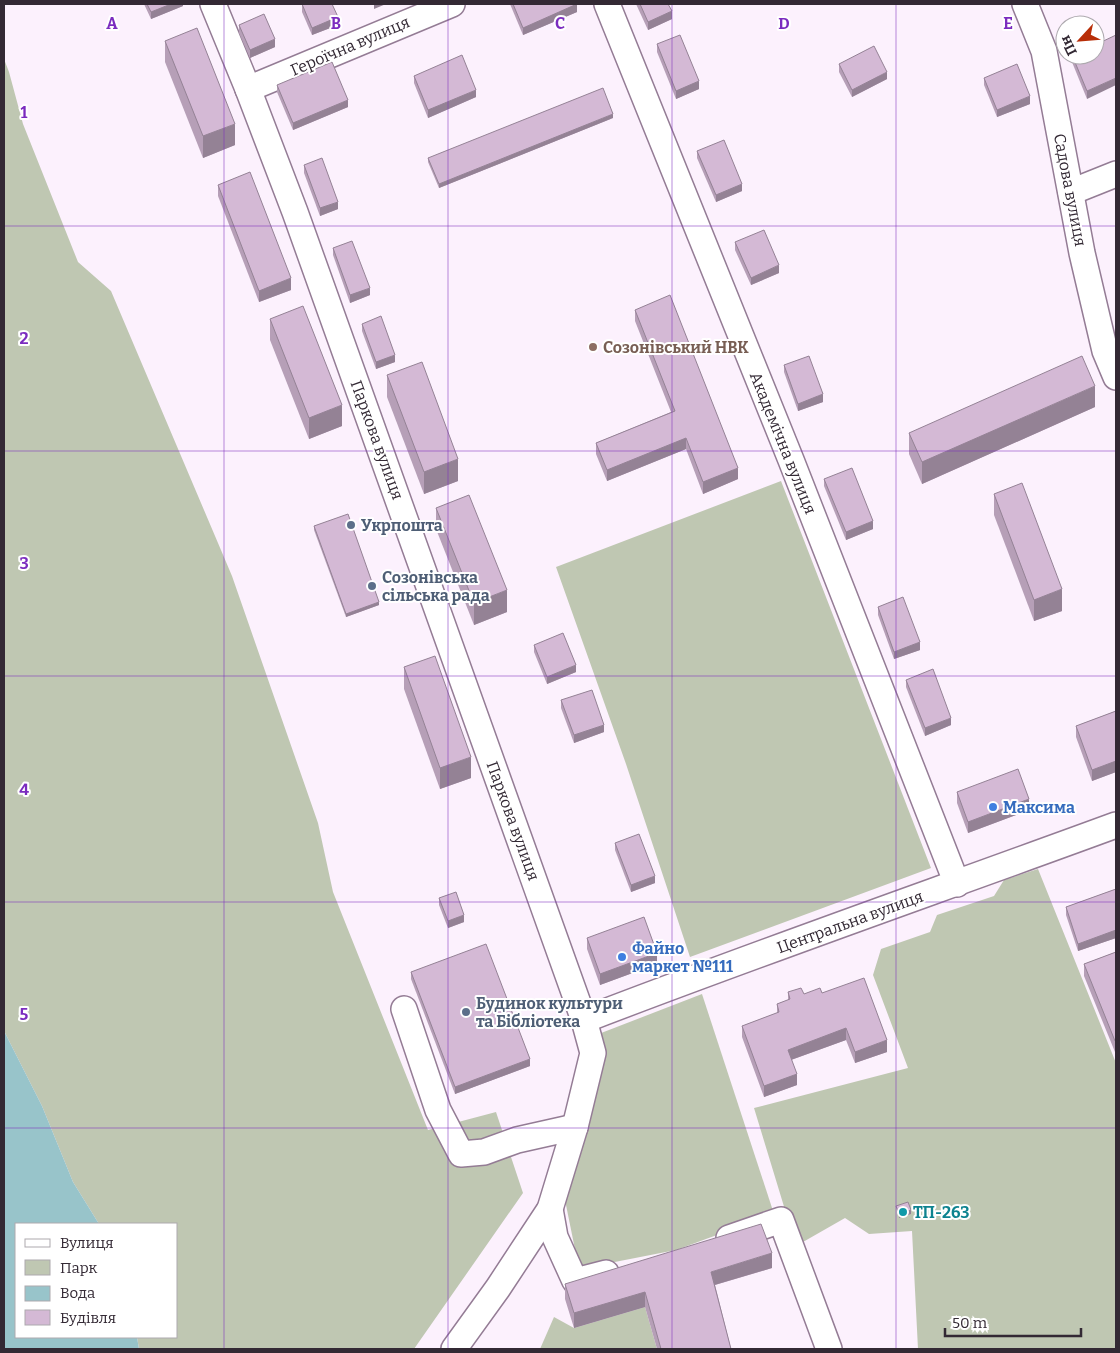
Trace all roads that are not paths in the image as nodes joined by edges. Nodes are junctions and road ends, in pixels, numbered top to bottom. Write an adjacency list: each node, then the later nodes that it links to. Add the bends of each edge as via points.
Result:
1 (213, 4): 5 (street, Паркова вулиця)
2 (452, 4): 5 (street, Героїчна вулиця)
3 (606, 4): 10 (street, Академічна вулиця, via 791,460)
4 (1025, 4): 7 (street, Садова вулиця, via 1044,50)
5 (248, 89): 12 (street, Паркова вулиця)
6 (1116, 174): 7 (street)
7 (1071, 192): 8 (street, Садова вулиця, via 1105,351)
8 (1116, 376)
9 (1116, 825): 10 (street, Центральна вулиця)
10 (957, 884): 12 (street, Центральна вулиця)
11 (404, 1009): 13 (street, via 438,1110 461,1154 484,1152 517,1140)
12 (584, 1020): 13 (street, Паркова вулиця, via 594,1053)
13 (575, 1127): 14 (street, Паркова вулиця)
14 (550, 1209): 16 (street, via 555,1237 575,1281); 17 (street)
15 (706, 1246): 18 (street, via 781,1220)
16 (631, 1267)
17 (454, 1349)
18 (829, 1349)

